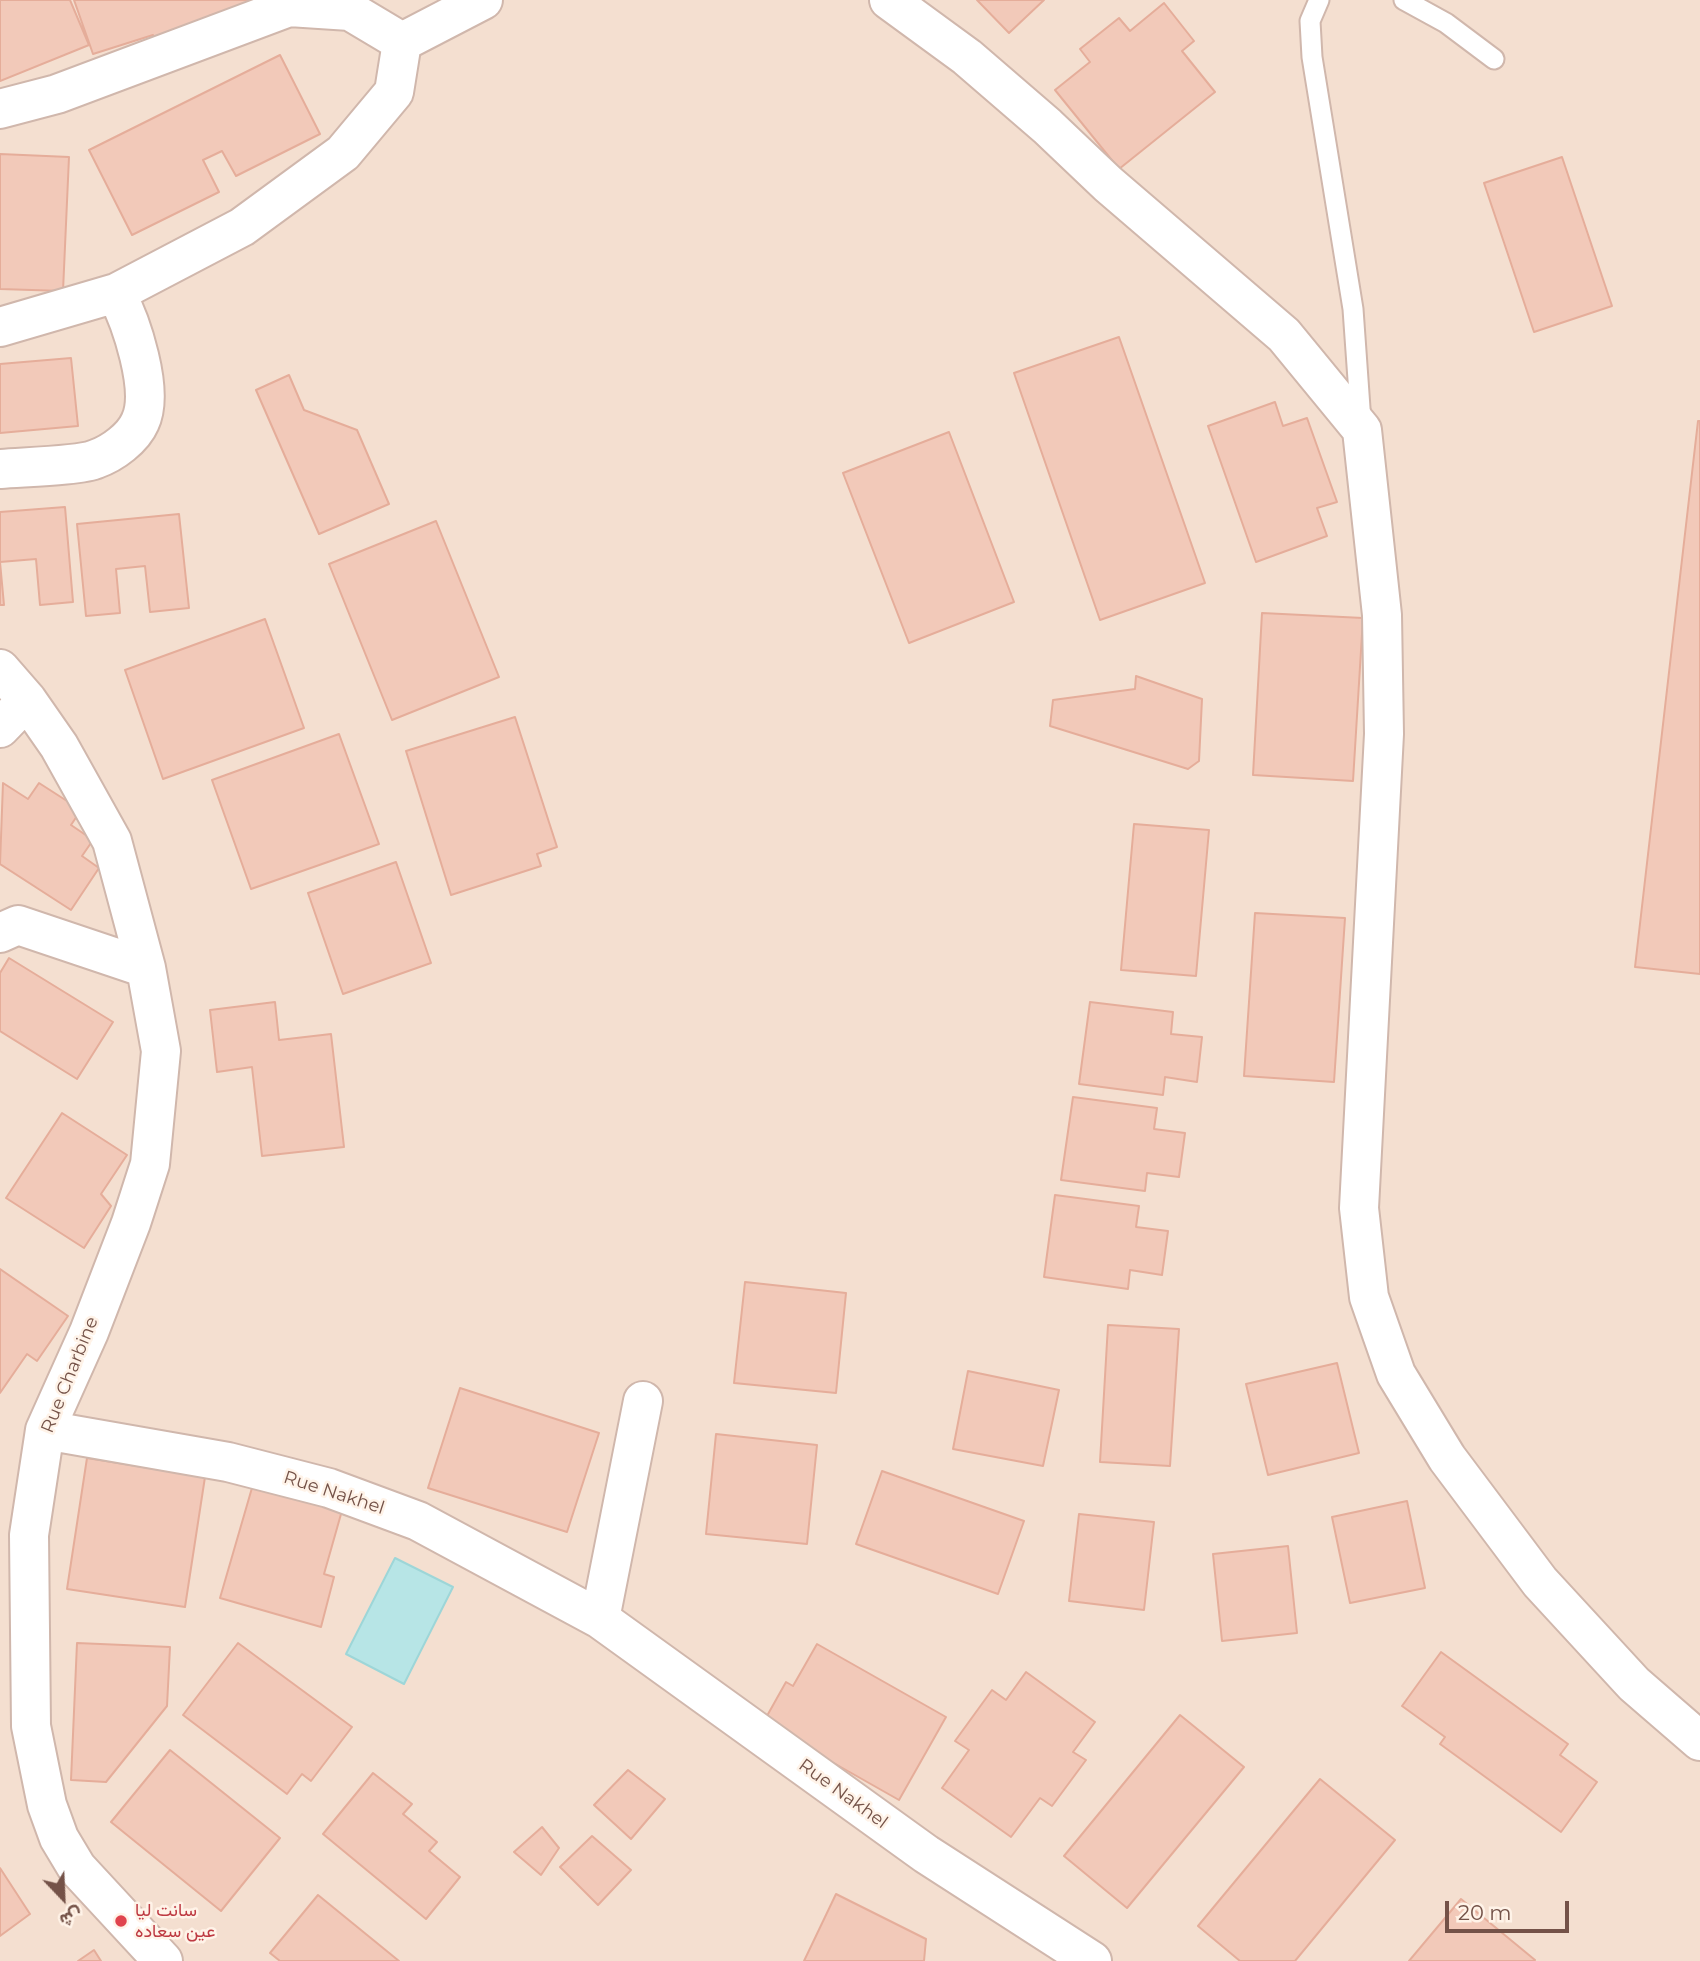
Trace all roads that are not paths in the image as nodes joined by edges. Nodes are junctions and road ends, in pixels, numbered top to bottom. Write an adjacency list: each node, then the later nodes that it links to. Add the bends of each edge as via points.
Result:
1 (482, 0): 5 (street)
2 (889, 0): 10 (street, via 967,57 1284,335)
3 (1318, 0): 10 (lane, via 1310,20 1312,57 1353,309)
4 (1405, 0): 6 (lane)
5 (402, 41): 7 (street, via 350,11 289,7 57,94); 8 (street, via 394,92 343,153 242,227)
6 (1494, 59)
7 (0, 109)
8 (116, 293): 9 (street); 11 (street, via 140,349 142,419 131,438 95,460)
9 (0, 327)
10 (1362, 430): 20 (street, via 1382,615 1384,734 1359,1208 1369,1297 1396,1374 1447,1458 1540,1582 1634,1684)
11 (0, 469)
12 (0, 669): 13 (street, Rue Charbine)
13 (27, 700): 14 (street); 16 (street, Rue Charbine, via 112,841)
14 (0, 727)
15 (0, 933): 16 (street, via 18,925)
16 (146, 968): 18 (street, Rue Charbine, via 161,1051 150,1164 89,1332)
17 (643, 1401): 19 (street)
18 (45, 1430): 19 (street, Rue Nakhel, via 228,1462 329,1488 418,1521); 21 (street, Rue Charbine, via 29,1535 31,1726 38,1771 60,1838 77,1868)
19 (600, 1619): 22 (street, Rue Nakhel, via 926,1854)
20 (1700, 1741)
21 (163, 1961)
22 (1092, 1961)

